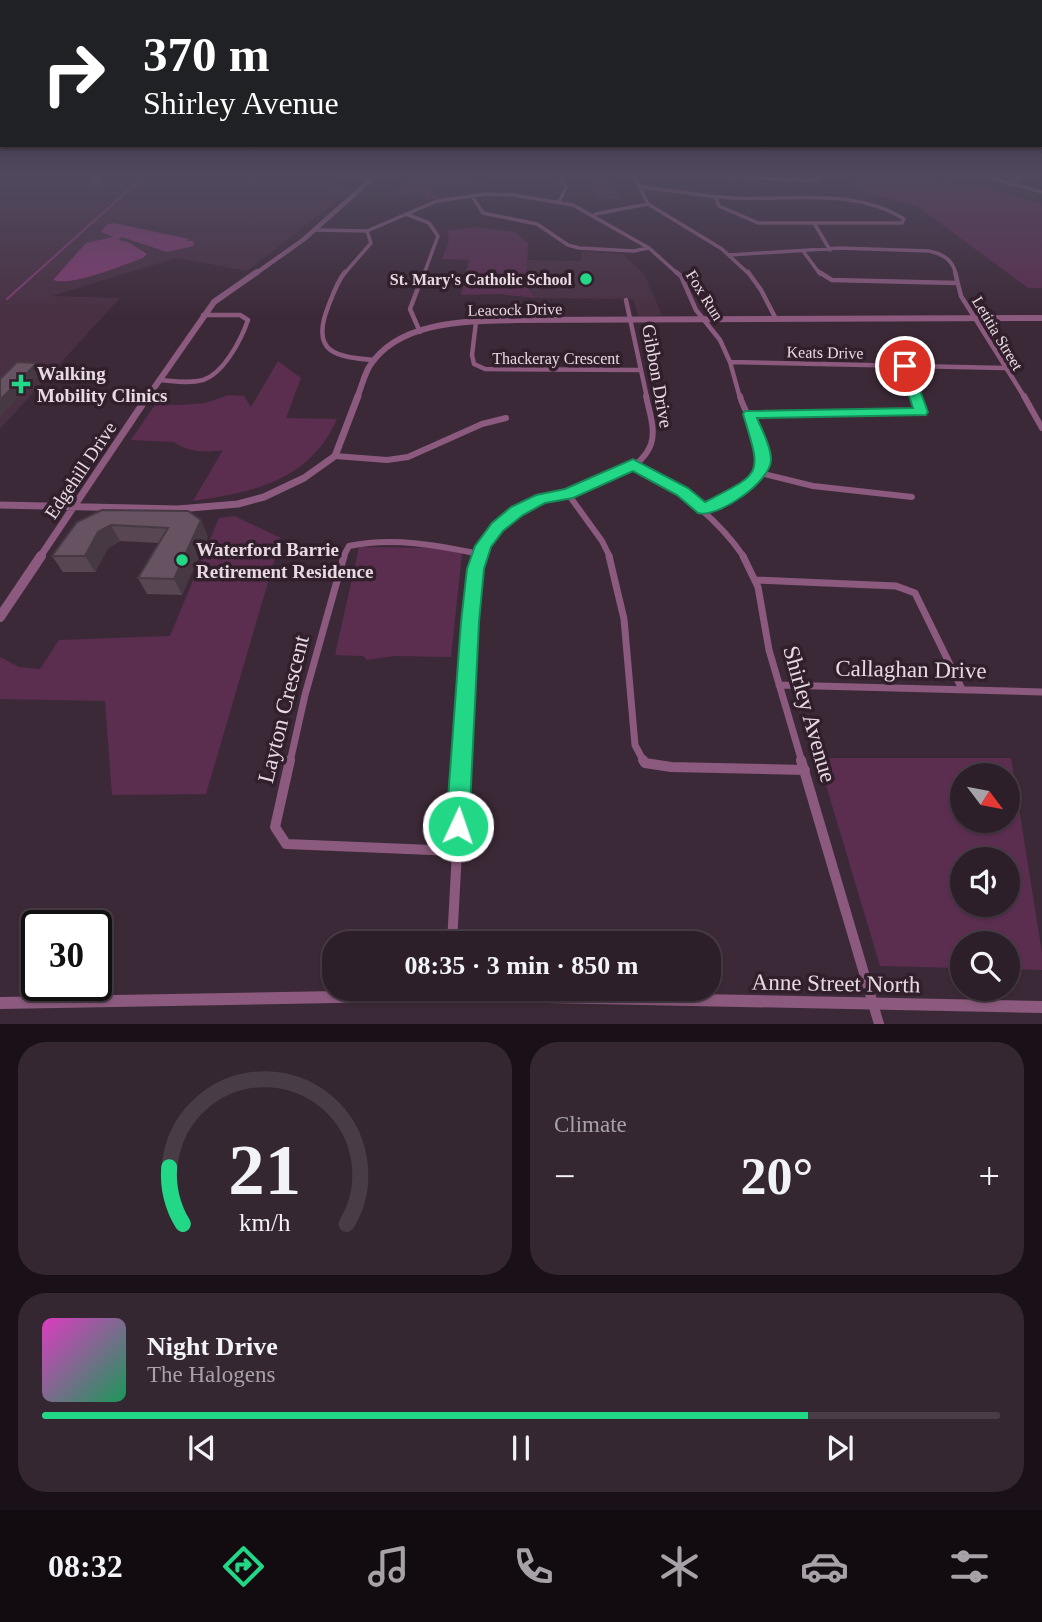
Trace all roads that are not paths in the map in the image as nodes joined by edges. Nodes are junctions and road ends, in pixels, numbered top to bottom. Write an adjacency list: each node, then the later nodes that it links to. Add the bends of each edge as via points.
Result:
1 (814, 223): 11 (street)
2 (322, 224): 8 (street, Edgehill Drive)
3 (384, 224): 9 (street, Fox Run)
4 (430, 224): 23 (street, via 438,236 410,309)
5 (536, 224): 10 (street, via 568,245 606,251)
6 (609, 224): 10 (street, Fox Run)
7 (679, 224): 13 (street)
8 (315, 230): 9 (street, Fox Run); 16 (street, Edgehill Drive)
9 (367, 231): 24 (street, via 370,243 339,282 319,338 338,355)
10 (649, 248): 18 (street, Fox Run, via 681,276)
11 (830, 250): 12 (street, Letitia Street); 14 (street, Letitia Street, via 933,251 943,254 955,268)
12 (803, 251): 13 (street, Letitia Street); 14 (street, via 822,276 832,280)
13 (729, 255): 19 (street, via 756,282)
14 (957, 283): 20 (street, Letitia Street)
15 (626, 300): 21 (street, Gibbon Drive)
16 (203, 315): 29 (street, Edgehill Drive); 29 (street, via 240,315 248,320 221,370 198,382)
17 (1042, 318): 20 (street, Leacock Drive)
18 (704, 320): 19 (street, Leacock Drive); 21 (street, Leacock Drive); 25 (street, Fox Run)
19 (776, 320): 20 (street, Leacock Drive)
20 (975, 320): 27 (street, Letitia Street)
21 (631, 321): 22 (street, Leacock Drive); 28 (street, Gibbon Drive)
22 (476, 322): 23 (street, Leacock Drive); 28 (street, Thackeray Crescent, via 472,355 474,364 485,369)
23 (420, 332): 24 (street, Leacock Drive, via 394,344)
24 (376, 360): 33 (street, Leacock Drive, via 369,367)
25 (730, 362): 26 (street, Keats Drive); 30 (street, Fox Run)
26 (905, 366): 27 (street, Keats Drive); 30 (street, via 921,412)
27 (1004, 368): 32 (street, Letitia Street)
28 (640, 370): 34 (street, Gibbon Drive, via 653,428 651,446)
29 (159, 380): 39 (street, Edgehill Drive)
30 (749, 414): 35 (street, Fox Run, via 764,459)
31 (506, 418): 33 (street, via 408,457)
32 (1042, 428)
33 (335, 456): 39 (street, via 304,478 238,504 178,509)
34 (633, 464): 36 (street, Gibbon Drive); 40 (street, Shirley Avenue, via 682,491)
35 (760, 473): 37 (street, via 813,486); 40 (street, via 747,486)
36 (568, 494): 41 (street, Gibbon Drive, via 541,499 517,511 498,527); 47 (street, via 613,563 624,619 635,744 645,763)
37 (912, 498)
38 (0, 505): 39 (street)
39 (75, 506): 43 (street, Edgehill Drive)
40 (703, 510): 42 (street, Shirley Avenue, via 738,550)
41 (480, 554): 48 (street, Gibbon Drive, via 470,622); 48 (street, Layton Crescent, via 366,541 349,546 341,560 308,681 275,827 286,844)
42 (756, 580): 44 (street, Shirley Avenue); 45 (street, via 896,586 915,593)
43 (0, 617)
44 (779, 685): 45 (street, Callaghan Drive); 47 (street, Shirley Avenue)
45 (962, 689): 46 (street, Callaghan Drive)
46 (1042, 692)
47 (805, 771): 53 (street, Shirley Avenue)
48 (456, 851): 49 (street, Gibbon Drive)
49 (453, 931)
50 (322, 995): 52 (street, Anne Street North)
51 (721, 1000): 53 (street, Anne Street North)
52 (0, 1003)
53 (873, 1005): 54 (street, Anne Street North); 55 (street, Shirley Avenue)
54 (1042, 1007)
55 (879, 1024)

